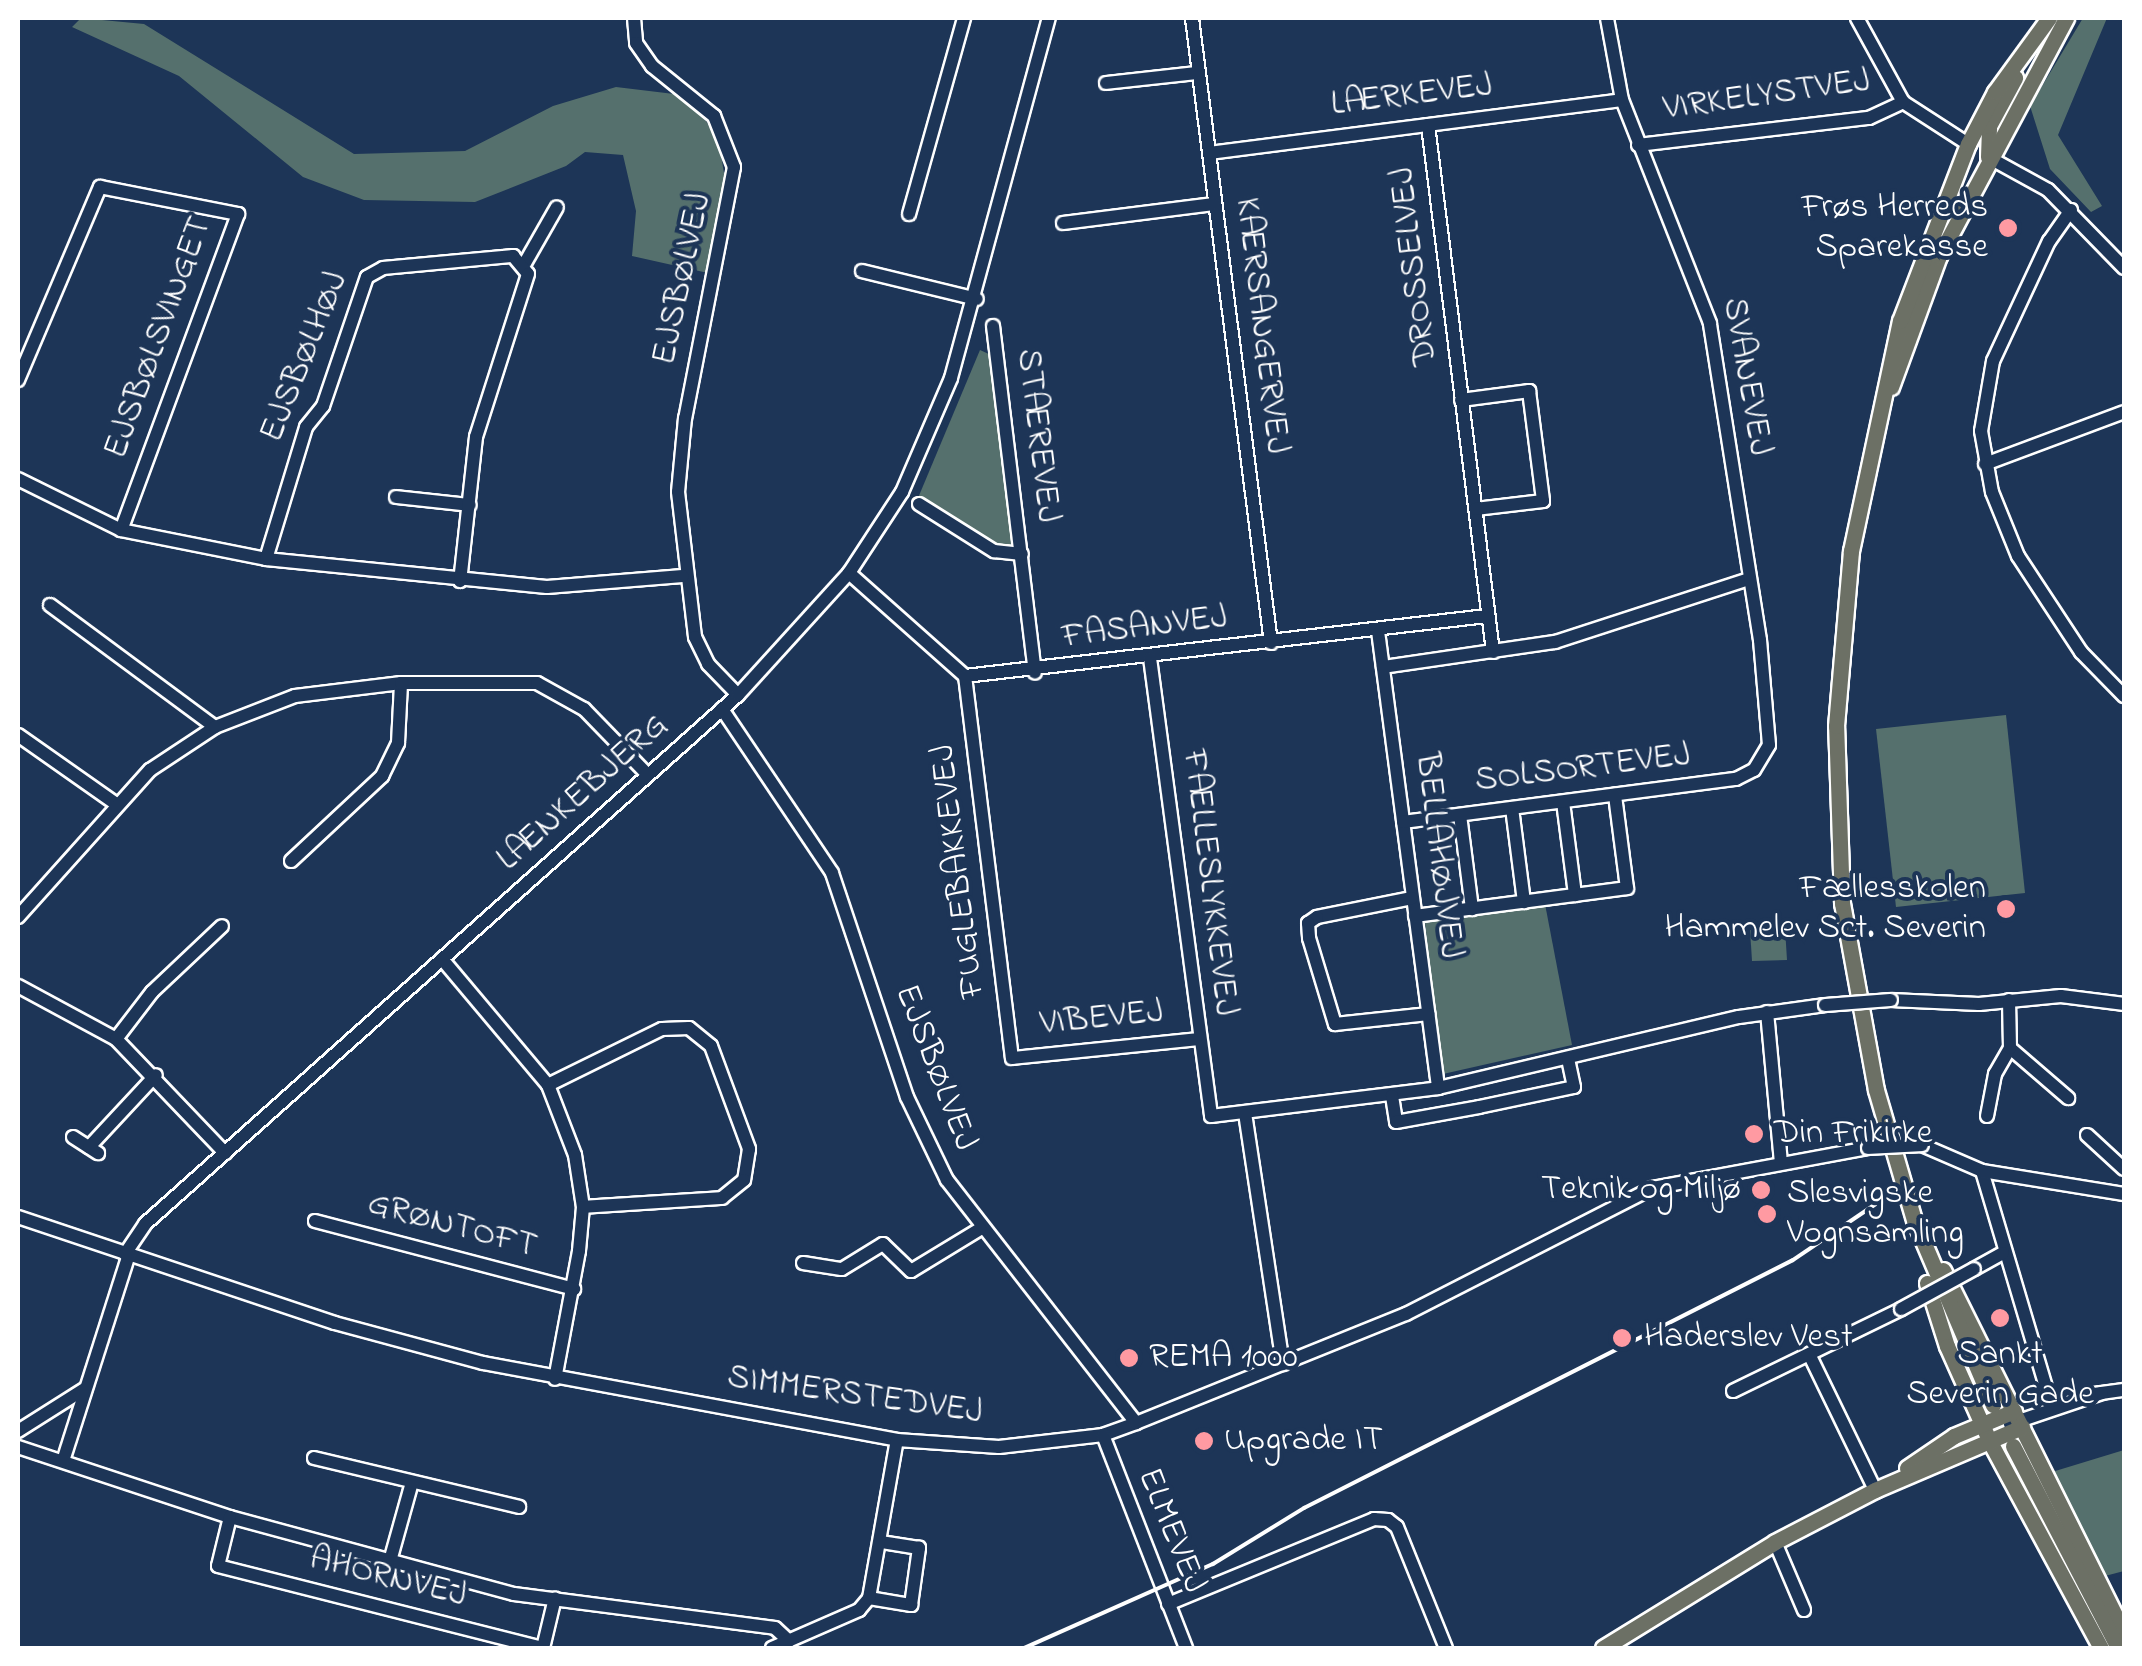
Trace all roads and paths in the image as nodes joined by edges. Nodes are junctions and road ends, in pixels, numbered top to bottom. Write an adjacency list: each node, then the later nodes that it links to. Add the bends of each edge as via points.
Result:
1 (634, 18): 44 (street, EJSBØLVEJ, via 636,43 652,66 714,116 734,167 684,418 678,492)
2 (964, 18): 22 (street)
3 (1050, 18): 28 (street, LÆNKEBJERG)
4 (1192, 18): 10 (street, KÆRSANGERVEJ)
5 (1607, 18): 12 (street, SVANEVEJ)
6 (1857, 18): 13 (street)
7 (2049, 18): 9 (main road)
8 (2066, 18): 18 (main road)
9 (2033, 38): 15 (main road); 18 (main road, via 1989,126)
10 (1197, 73): 11 (street); 17 (street, KÆRSANGERVEJ)
11 (1106, 84)
12 (1622, 100): 14 (street, LÆRKEVEJ); 16 (street, SVANEVEJ)
13 (1903, 102): 15 (street); 16 (street, VIRKELYSTVEJ, via 1870,118)
14 (1428, 125): 17 (street, LÆRKEVEJ); 31 (street, DROSSELVEJ)
15 (1968, 144): 18 (main road); 27 (main road, via 1966,173); 34 (main road, via 1900,321)
16 (1638, 145): 45 (street, SVANEVEJ, via 1710,324)
17 (1209, 152): 19 (street, KÆRSANGERVEJ)
18 (1988, 157): 21 (street); 27 (main road)
19 (1214, 204): 23 (street); 50 (street, KÆRSANGERVEJ)
20 (557, 207): 24 (street)
21 (2072, 210): 25 (street); 33 (street, via 2050,241 1989,374 1981,407)
22 (909, 214)
23 (1063, 223)
24 (525, 263): 37 (street, via 528,274 476,437); 42 (street, EJSBØLHØJ, via 504,256 383,268 367,277 323,406 306,427)
25 (2124, 268)
26 (862, 271): 28 (street)
27 (1928, 283): 34 (main road)
28 (977, 299): 43 (street, LÆNKEBJERG, via 902,492)
29 (993, 326): 41 (street, STÆREVEJ)
30 (18, 380): 40 (street, EJSBØLSVINGET, via 100,187 238,214)
31 (1461, 400): 39 (street, DROSSELVEJ); 39 (street, DROSSELVEJ, via 1529,390 1542,501)
32 (2124, 412): 33 (street)
33 (1984, 464): 58 (street, via 2018,556 2048,609)
34 (1865, 477): 105 (main road, via 1842,626 1836,814 1853,974 1876,1090)
35 (18, 480): 40 (street)
36 (396, 497): 37 (street)
37 (470, 504): 46 (street)
38 (920, 504): 41 (street, STÆREVEJ, via 994,551)
39 (1475, 509): 48 (street, DROSSELVEJ)
40 (121, 530): 42 (street)
41 (1022, 554): 54 (street, STÆREVEJ)
42 (266, 559): 46 (street)
43 (850, 573): 55 (street); 57 (street, LÆNKEBJERG)
44 (684, 576): 46 (street, via 547,587); 57 (street, EJSBØLVEJ, via 695,637 708,664)
45 (1750, 579): 51 (street, via 1595,631); 62 (street, SVANEVEJ, via 1771,730)
46 (460, 581)
47 (50, 605): 60 (street)
48 (1487, 616): 49 (street, FASANVEJ); 51 (street, DROSSELVEJ)
49 (1378, 631): 50 (street, FASANVEJ); 53 (street, BELLAHØJVEJ)
50 (1270, 642): 52 (street, FASANVEJ)
51 (1493, 652): 53 (street)
52 (1150, 658): 54 (street, FASANVEJ); 84 (street, FÆLLESLYKKEVEJ)
53 (1383, 667): 69 (street, BELLAHØJVEJ)
54 (1035, 672): 55 (street, FASANVEJ)
55 (965, 676): 87 (street, FUGLEBAKKEVEJ)
56 (400, 683): 60 (street, via 295,696); 63 (street, via 516,680 548,687 584,709); 70 (street, via 398,743 382,776)
57 (738, 695): 59 (street, LÆNKEBJERG)
58 (2124, 696)
59 (722, 710): 63 (street, LÆNKEBJERG); 107 (street, EJSBØLVEJ, via 832,873 913,1111)
60 (215, 726): 66 (street, via 178,748)
61 (18, 736): 66 (street)
62 (1763, 760): 64 (street, SOLSORTEVEJ, via 1736,779)
63 (647, 774): 78 (street, LÆNKEBJERG)
64 (1615, 795): 65 (street, SOLSORTEVEJ); 71 (street, via 1628,888)
65 (1563, 802): 67 (street, SOLSORTEVEJ); 71 (street)
66 (116, 804): 74 (street)
67 (1512, 808): 68 (street, SOLSORTEVEJ); 73 (street)
68 (1460, 815): 69 (street, SOLSORTEVEJ); 75 (street)
69 (1403, 822): 72 (street, BELLAHØJVEJ)
70 (291, 861)
71 (1575, 895): 73 (street)
72 (1412, 898): 76 (street, BELLAHØJVEJ); 83 (street, via 1316,917 1308,924 1309,938 1335,1024)
73 (1524, 902): 75 (street)
74 (20, 908)
75 (1472, 909): 76 (street)
76 (1415, 916): 83 (street, BELLAHØJVEJ)
77 (222, 926): 85 (street, via 152,992)
78 (442, 959): 90 (street); 98 (street, LÆNKEBJERG)
79 (19, 990): 85 (street)
80 (2009, 1000): 81 (street, via 2061,996); 82 (street, bridge, via 1891,1000); 86 (street)
81 (2124, 1004)
82 (1768, 1012): 88 (street); 99 (street)
83 (1428, 1014): 91 (street, BELLAHØJVEJ)
84 (1198, 1038): 87 (street, VIBEVEJ); 94 (street, FÆLLESLYKKEVEJ, via 1210,1116)
85 (116, 1040): 89 (street)
86 (2010, 1048): 93 (street); 95 (street, via 1995,1074)
87 (1012, 1058)
88 (1568, 1059): 91 (street); 92 (street, via 1574,1088 1396,1122)
89 (156, 1075): 97 (street, via 94,1150); 98 (street)
90 (548, 1085): 103 (street, via 575,1156); 103 (street, via 662,1028 689,1028 711,1046 749,1149 744,1180 722,1198)
91 (1438, 1088): 92 (street)
92 (1392, 1096): 94 (street)
93 (2068, 1098)
94 (1245, 1113): 113 (street)
95 (1987, 1116)
96 (2087, 1135): 100 (street)
97 (73, 1137)
98 (225, 1154): 109 (street, LÆNKEBJERG, via 145,1224)
99 (1781, 1162): 101 (street, SIMMERSTEDVEJ, bridge, via 1922,1145); 113 (street, SIMMERSTEDVEJ, via 1636,1195 1449,1294)
100 (2124, 1169)
101 (1982, 1171): 102 (street); 108 (street)
102 (2124, 1194)
103 (583, 1206): 111 (street)
104 (18, 1217): 109 (street, SIMMERSTEDVEJ)
105 (1914, 1220): 120 (main road); 121 (main road); 124 (main road, via 1932,1305)
106 (315, 1221): 111 (street, GRØNTOFT)
107 (980, 1228): 110 (street, via 911,1271 883,1244 842,1268); 122 (street, EJSBØLVEJ, via 1124,1399)
108 (2003, 1253): 112 (street, bridge); 119 (street)
109 (127, 1254): 114 (street, SIMMERSTEDVEJ, via 335,1322); 115 (street)
110 (802, 1262)
111 (574, 1289): 114 (street)
112 (1811, 1358): 116 (street); 132 (street)
113 (1283, 1364): 122 (street, SIMMERSTEDVEJ)
114 (555, 1378): 126 (street, SIMMERSTEDVEJ)
115 (86, 1388): 123 (street); 130 (street)
116 (1733, 1391)
117 (2124, 1391): 118 (street); 121 (street)
118 (2102, 1393): 119 (street); 121 (street)
119 (2050, 1401): 121 (street)
120 (1993, 1404)
121 (2018, 1419): 124 (main road); 142 (main road)
122 (1136, 1423): 125 (street, SIMMERSTEDVEJ)
123 (18, 1431)
124 (1986, 1432): 132 (main road); 132 (main road); 148 (main road)
125 (1103, 1435): 126 (street, SIMMERSTEDVEJ, via 999,1446); 140 (street, ELMEVEJ)
126 (897, 1440): 135 (street)
127 (2014, 1446): 149 (main road)
128 (18, 1447): 130 (street, AHORNVEJ)
129 (314, 1458): 131 (street)
130 (63, 1461): 134 (street, AHORNVEJ)
131 (412, 1482): 133 (street); 137 (street, AHORNVEJ)
132 (1875, 1490): 136 (main road)
133 (519, 1508)
134 (230, 1517): 137 (street, AHORNVEJ); 138 (street, AHORNVEJ, via 218,1566 543,1648)
135 (880, 1542): 139 (street); 139 (street, via 919,1548 910,1604)
136 (1775, 1542): 141 (street); 147 (main road)
137 (390, 1561): 138 (street, AHORNVEJ, via 514,1594)
138 (555, 1598): 143 (street, AHORNVEJ, via 775,1628)
139 (869, 1598): 143 (street, via 859,1610)
140 (1168, 1604): 145 (street, ELMEVEJ); 146 (street, via 1374,1519 1397,1528)
141 (1804, 1610)
142 (2124, 1633)
143 (789, 1641): 144 (street)
144 (772, 1648)
145 (1186, 1648)
146 (1446, 1648)
147 (1602, 1648)
148 (2101, 1648)
149 (2118, 1648)

